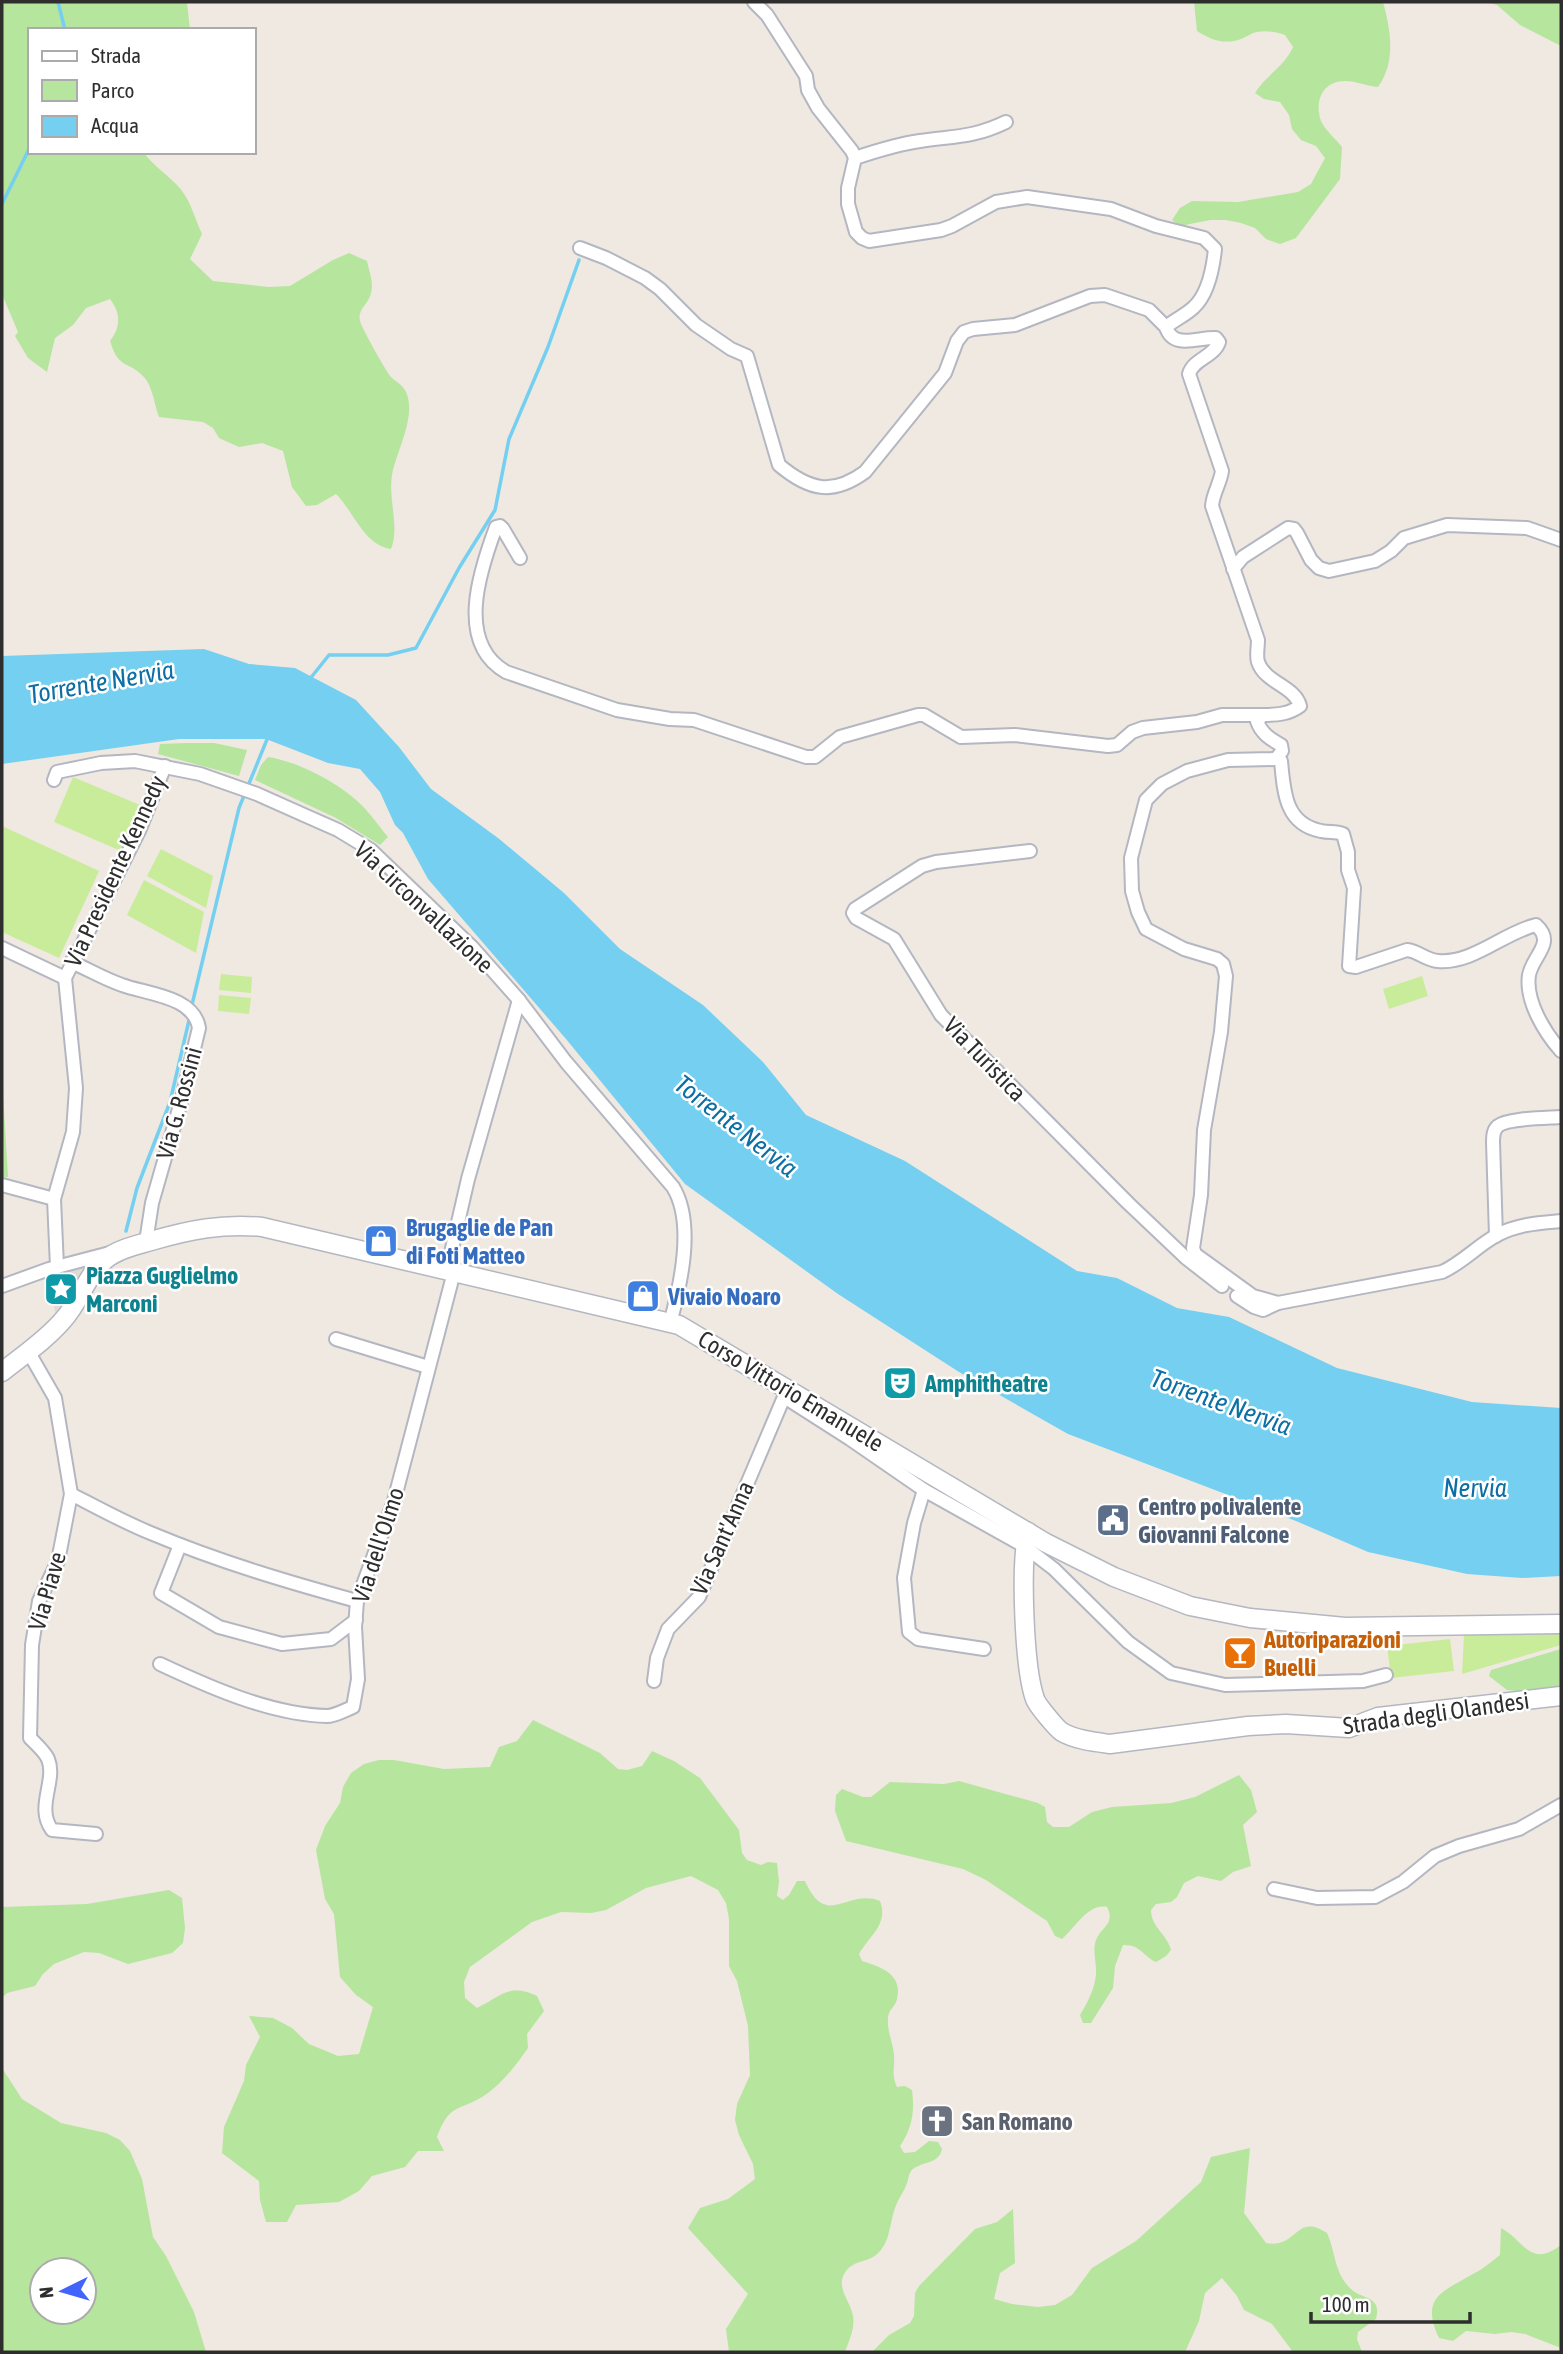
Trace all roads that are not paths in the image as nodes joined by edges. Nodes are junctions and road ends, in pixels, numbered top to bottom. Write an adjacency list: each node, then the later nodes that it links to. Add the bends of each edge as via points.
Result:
1 (754, 2): 3 (street, via 806,76 818,108)
2 (1006, 122): 3 (street, via 958,138 919,141)
3 (855, 158): 5 (street, via 848,204 856,232 869,241 941,230 996,202 1027,197 1103,207 1204,239 1215,249 1202,297)
4 (580, 248): 5 (street, via 645,278 696,325 747,356 779,465 793,477 828,489 850,483 865,472 945,373 964,332 1015,325 1090,296 1105,295 1149,310)
5 (1166, 327): 8 (street, via 1175,340 1216,338 1219,342 1189,374 1222,471 1212,506)
6 (1561, 540): 8 (street, via 1527,528 1447,525 1404,538 1375,561 1329,572 1319,568 1294,529 1288,528)
7 (520, 558): 9 (street, via 503,529 496,527 475,614 481,645 496,666 617,710 694,720 806,757 816,757 840,737 918,715 961,737 1015,735 1096,746 1117,745 1143,727 1222,715)
8 (1233, 569): 9 (street, via 1258,640 1258,661 1274,682 1299,700 1300,706 1285,713)
9 (1263, 715): 29 (street, via 1257,721 1260,729 1281,745 1276,759 1228,760 1187,771 1162,784 1146,800 1131,858 1132,891 1146,929 1184,949 1217,959 1226,976 1193,1248 1253,1296)
10 (1281, 761): 18 (street, via 1293,817 1322,832 1337,831 1346,839 1354,888 1349,966 1407,950 1428,959 1451,961 1536,925 1545,938 1529,975 1531,997 1534,1010)
11 (165, 766): 12 (street, Via Circonvallazione, via 135,761 101,763 57,772); 15 (street, Via Presidente Kennedy, via 139,831); 17 (street, Via Circonvallazione, via 257,794 371,850 472,947)
12 (54, 780)
13 (1030, 851): 29 (street, Via Turistica, via 922,866 853,913 894,939 941,1015 1186,1258 1254,1307 1263,1310)
14 (2, 948): 16 (street)
15 (71, 962): 16 (street, Via Presidente Kennedy); 24 (street, Via G. Rossini, via 186,1007 197,1020 199,1028 152,1203)
16 (65, 978): 21 (street, Via Presidente Kennedy, via 76,1088 73,1132)
17 (519, 1000): 27 (street, via 468,1179); 30 (street, Via Circonvallazione, via 679,1198 683,1242)
18 (1561, 1051)
19 (1561, 1117): 23 (street, via 1507,1122 1495,1129)
20 (2, 1185): 21 (street)
21 (54, 1199): 26 (street, Via Presidente Kennedy)
22 (1561, 1221): 23 (street, Via Turistica, via 1527,1223)
23 (1496, 1236): 29 (street, Via Turistica, via 1442,1272)
24 (146, 1242): 25 (main road, Corso Vittorio Emanuele); 27 (main road, Corso Vittorio Emanuele, via 208,1227 262,1227)
25 (103, 1257): 26 (street); 32 (main road, via 64,1320)
26 (57, 1267): 28 (street)
27 (451, 1271): 30 (main road, Corso Vittorio Emanuele); 33 (street, Via dell'Olmo)
28 (2, 1286)
29 (1278, 1303)
30 (670, 1323): 35 (main road, Corso Vittorio Emanuele)
31 (336, 1339): 33 (street)
32 (28, 1351): 34 (main road); 38 (street, Via Piave, via 55,1398)
33 (428, 1367): 41 (street, Via dell'Olmo, via 394,1500)
34 (2, 1372)
35 (786, 1393): 36 (main road, Corso Vittorio Emanuele); 47 (street, Via Sant'Anna, via 699,1597 668,1629)
36 (851, 1433): 37 (street); 39 (main road, Corso Vittorio Emanuele)
37 (924, 1490): 39 (street); 44 (street, via 904,1578 909,1632 918,1639)
38 (71, 1494): 40 (street); 50 (street, Via Piave, via 58,1561 39,1601 32,1645 30,1738 49,1760 46,1822 52,1830)
39 (1026, 1539): 43 (main road, Corso Vittorio Emanuele, via 1175,1601 1211,1611 1345,1627); 46 (street, via 1128,1642 1171,1673 1225,1685 1363,1681); 48 (main road, Strada degli Olandesi, via 1028,1658 1036,1701 1062,1732 1087,1741 1110,1744 1286,1724 1349,1728 1378,1717)
40 (180, 1545): 41 (street); 42 (street, via 161,1593 219,1627 282,1644 331,1639)
41 (357, 1601): 42 (street, Via dell'Olmo)
42 (356, 1620): 45 (street, Via dell'Olmo, via 358,1679 353,1707 330,1716 280,1709 207,1686)
43 (1561, 1624)
44 (984, 1649)
45 (160, 1664)
46 (1386, 1675)
47 (654, 1681)
48 (1561, 1696)
49 (1561, 1805): 51 (street, via 1520,1829 1436,1856 1375,1897 1317,1898)
50 (96, 1835)
51 (1274, 1889)

